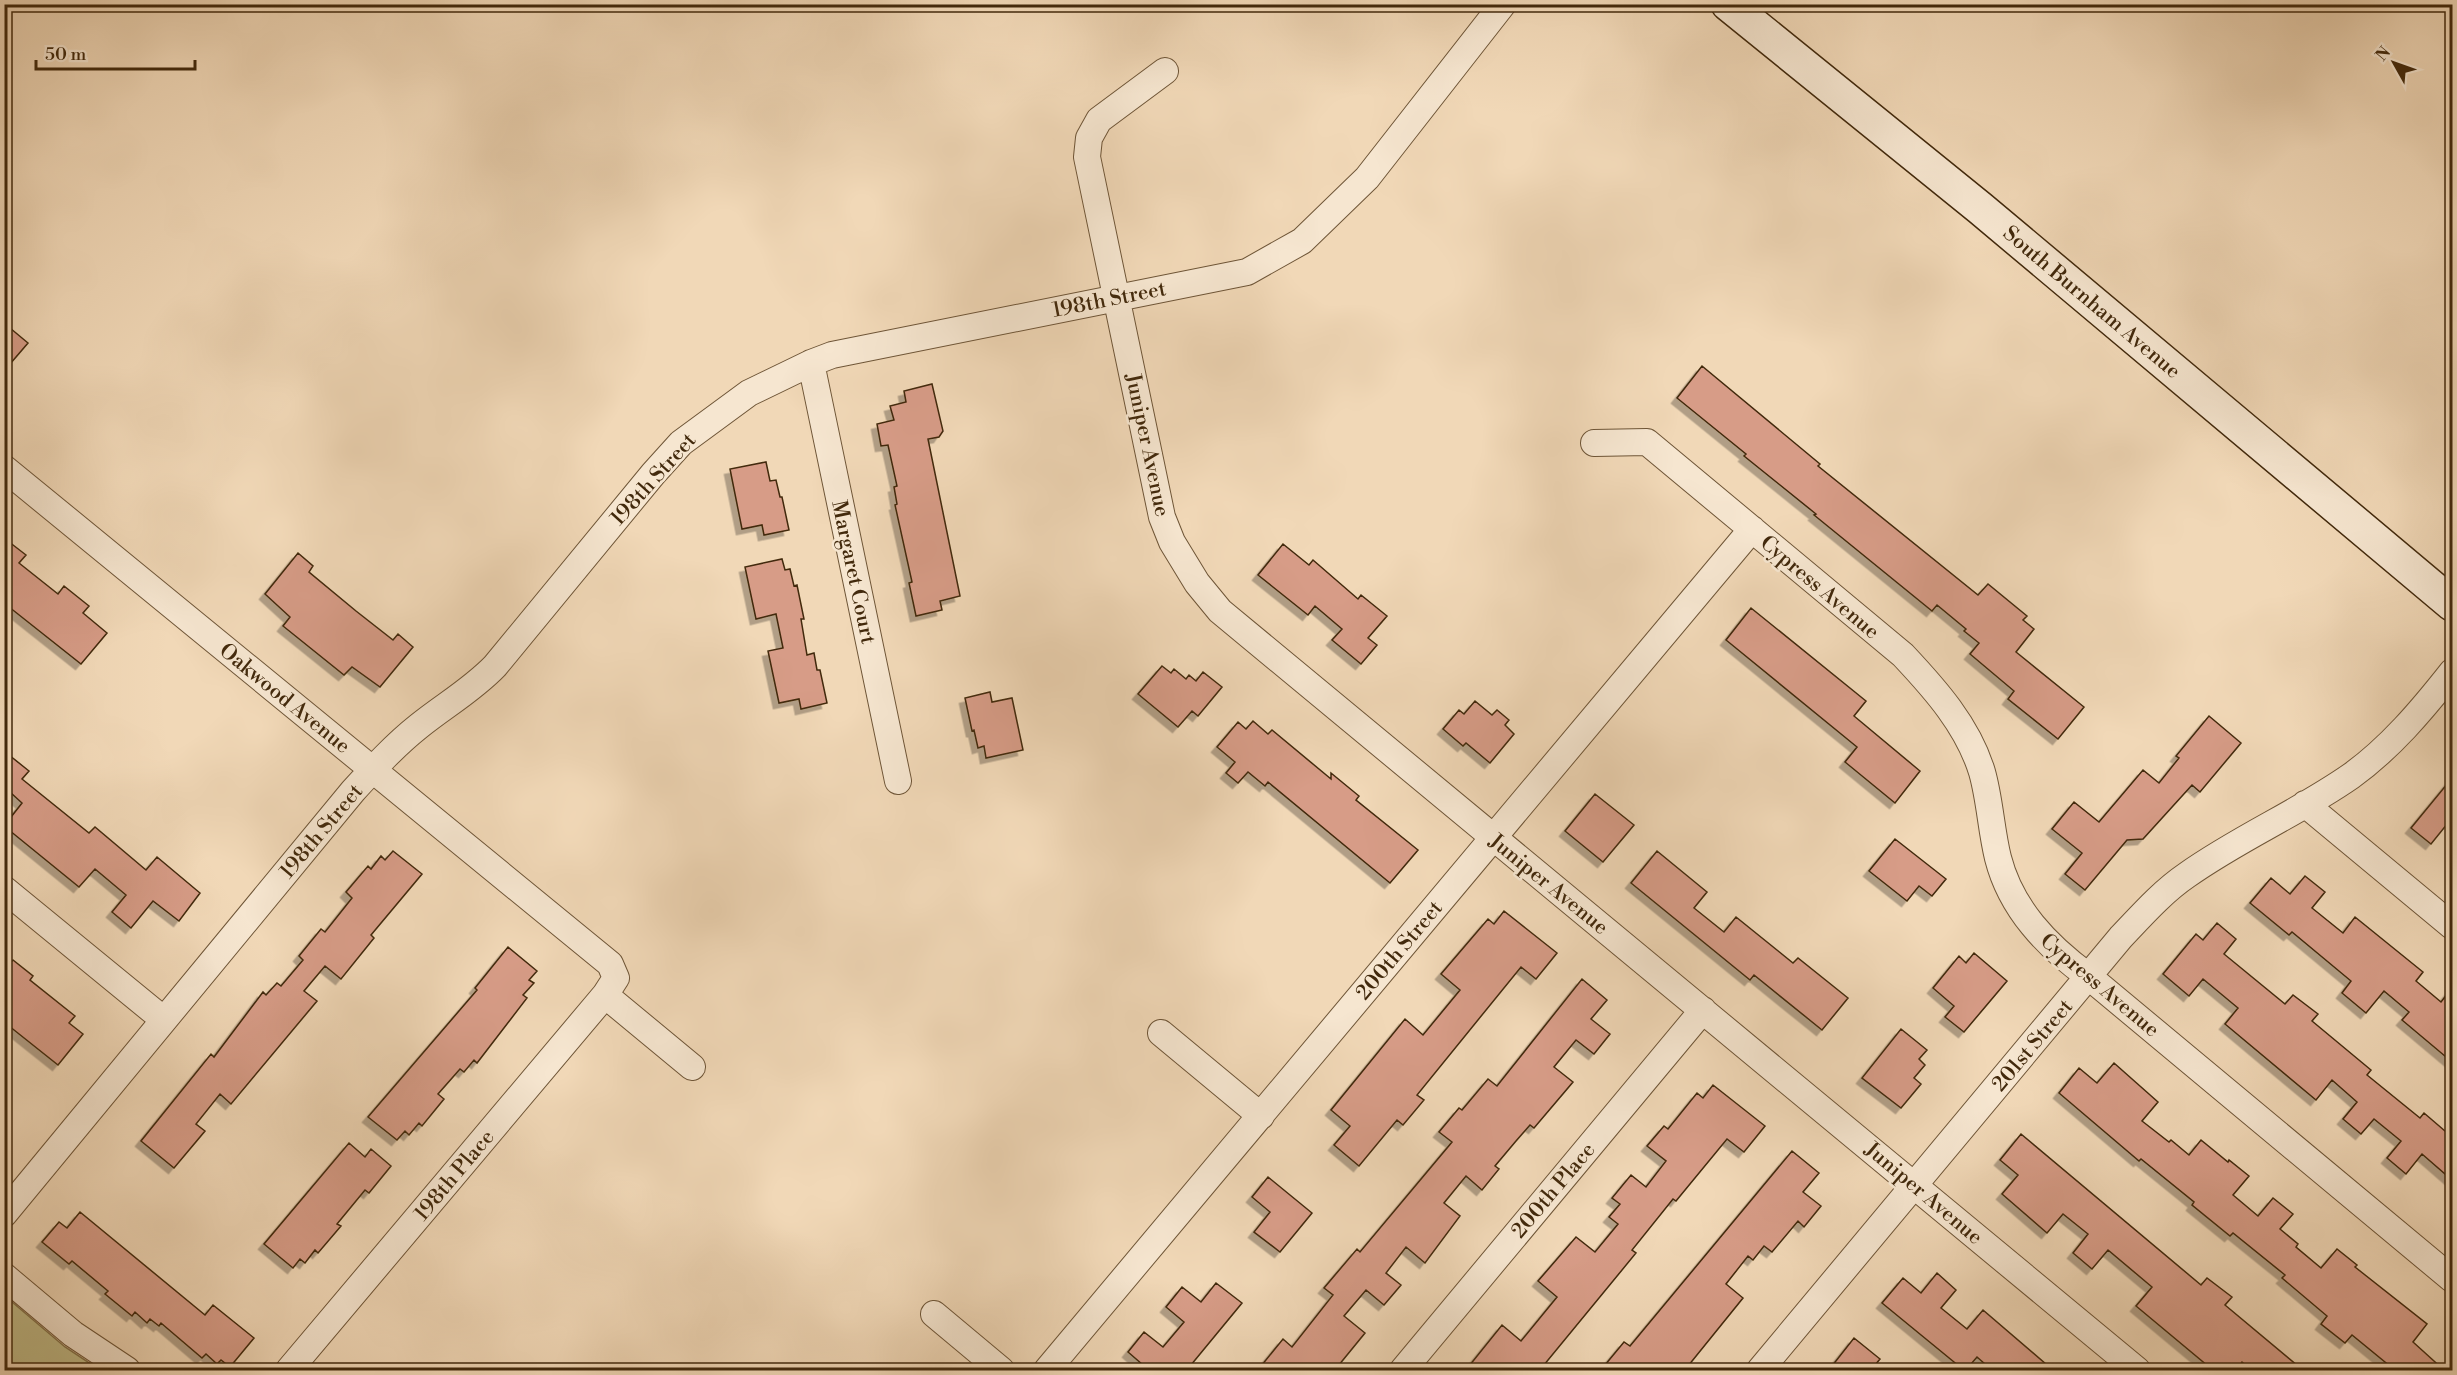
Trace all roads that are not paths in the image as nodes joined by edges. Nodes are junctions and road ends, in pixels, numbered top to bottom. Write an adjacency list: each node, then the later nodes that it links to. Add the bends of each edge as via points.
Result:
1 (1503, 4): 4 (street, 198th Street, via 1367,178 1302,241 1247,272)
2 (1728, 4): 9 (main road, South Burnham Avenue, via 1980,208)
3 (1165, 71): 4 (street, Juniper Avenue, via 1099,120 1089,138 1087,157)
4 (1118, 297): 5 (street, 198th Street, via 832,355); 14 (street, Juniper Avenue, via 1160,507 1172,543 1197,583 1220,611)
5 (811, 363): 11 (street, 198th Street, via 749,393 681,443 495,666 393,747); 12 (street, Margaret Court)
6 (1594, 443): 8 (street, Cypress Avenue, via 1647,442)
7 (4, 468): 11 (street, Oakwood Avenue)
8 (1752, 529): 14 (street, 200th Street); 17 (street, Cypress Avenue, via 1903,655 1937,692 1966,735 1982,772 1998,860 2013,897 2038,932)
9 (2452, 604)
10 (2452, 672): 13 (street, 201st Street, via 2405,728 2352,775)
11 (372, 769): 18 (street, Oakwood Avenue, via 610,964); 20 (street, 198th Street)
12 (898, 781)
13 (2305, 804): 16 (street); 17 (street, 201st Street, via 2184,876 2121,937)
14 (1492, 838): 19 (street, Juniper Avenue); 23 (street, 200th Street)
15 (4, 890): 20 (street)
16 (2452, 926)
17 (2088, 976): 24 (street, 201st Street); 27 (street, Cypress Avenue)
18 (610, 987): 22 (street, Oakwood Avenue); 30 (street, 198th Place)
19 (1703, 1010): 24 (street, Juniper Avenue); 33 (street, 200th Place)
20 (164, 1020): 25 (street, 198th Street)
21 (1161, 1033): 23 (street)
22 (692, 1067)
23 (1261, 1116): 32 (street, 200th Street)
24 (1915, 1186): 34 (street, 201st Street); 35 (street, Juniper Avenue)
25 (4, 1214)
26 (4, 1275): 29 (street, via 73,1334)
27 (2452, 1279)
28 (934, 1314): 31 (street)
29 (128, 1371)
30 (289, 1371)
31 (1001, 1371)
32 (1047, 1371)
33 (1403, 1371)
34 (1760, 1371)
35 (2137, 1371)

